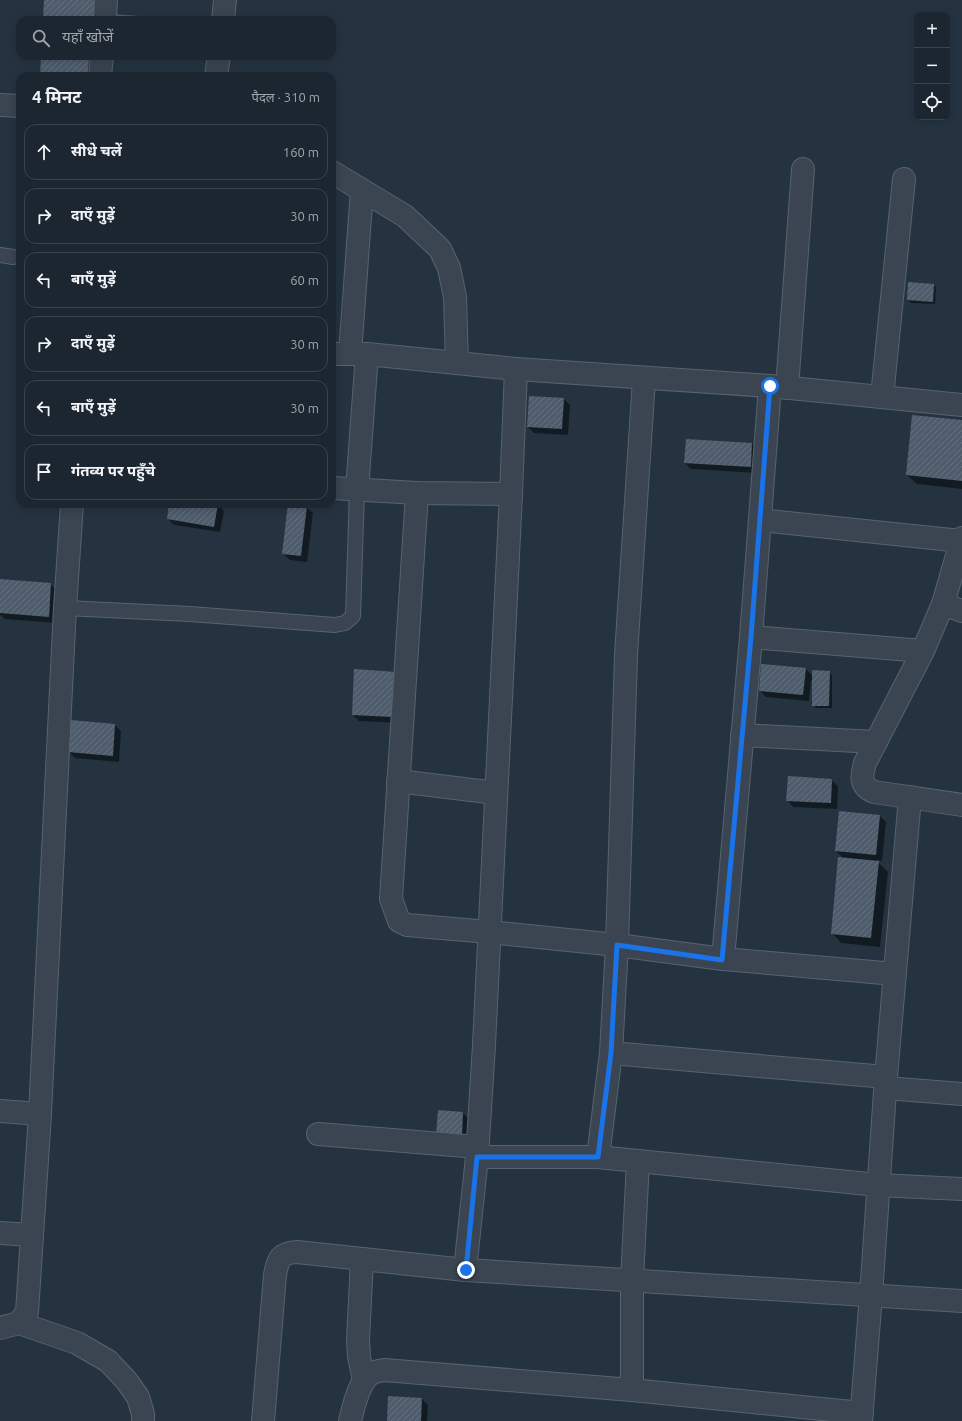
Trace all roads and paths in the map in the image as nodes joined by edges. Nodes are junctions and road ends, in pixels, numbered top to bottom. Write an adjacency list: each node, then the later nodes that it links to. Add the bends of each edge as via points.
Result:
1 (106, 0): 3 (street)
2 (225, 0): 4 (street)
3 (105, 16)
4 (223, 16)
5 (102, 60): 7 (street)
6 (218, 60): 8 (street)
7 (100, 72)
8 (217, 72)
9 (0, 105): 10 (street)
10 (16, 106)
11 (803, 169): 19 (street)
12 (336, 174): 14 (street)
13 (904, 179): 20 (street)
14 (362, 190): 15 (street); 16 (street, via 404,216 440,248 449,268 454,297)
15 (350, 354): 16 (street); 23 (street)
16 (457, 363): 17 (street)
17 (516, 369): 18 (street); 25 (street)
18 (644, 379): 19 (street); 40 (street, via 626,654)
19 (779, 387): 20 (street); 27 (street)
20 (882, 397): 21 (street)
21 (962, 405)
22 (336, 488): 23 (street)
23 (357, 490): 24 (street); 29 (lane, via 353,616 345,623)
24 (417, 493): 25 (street); 35 (street)
25 (511, 494): 36 (street)
26 (72, 508): 29 (street)
27 (760, 520): 28 (street); 31 (street)
28 (962, 539): 30 (street)
29 (65, 608): 47 (street)
30 (953, 608): 32 (street)
31 (751, 637): 32 (street); 33 (street)
32 (923, 651): 34 (street)
33 (742, 735): 34 (street); 41 (street)
34 (876, 742): 37 (street, via 865,763 863,784 874,792)
35 (398, 781): 36 (street); 39 (street, via 391,899 399,921 408,925)
36 (496, 793): 39 (street)
37 (910, 797): 38 (street); 42 (street)
38 (962, 804)
39 (489, 932): 40 (street); 49 (street)
40 (617, 945): 41 (street); 43 (street)
41 (722, 960): 42 (street)
42 (895, 974): 44 (street)
43 (611, 1053): 44 (street); 50 (street)
44 (886, 1082): 45 (street); 52 (street)
45 (962, 1094)
46 (0, 1111): 47 (street)
47 (40, 1114): 55 (street)
48 (318, 1134): 49 (street)
49 (477, 1152): 50 (street); 57 (street)
50 (598, 1157): 51 (street)
51 (638, 1161): 52 (street); 58 (street)
52 (878, 1186): 53 (street); 59 (street)
53 (962, 1189)
54 (0, 1233): 55 (street)
55 (32, 1235): 61 (street, via 27,1312)
56 (362, 1259): 57 (street); 62 (street, via 358,1340); 66 (street, via 297,1252 288,1252 281,1256 275,1275)
57 (466, 1270): 58 (street)
58 (632, 1280): 59 (street); 63 (street)
59 (871, 1295): 60 (street); 64 (street)
60 (962, 1301)
61 (10, 1325): 65 (street, via 77,1343 108,1361 138,1397)
62 (364, 1380): 63 (street, via 374,1372 384,1370); 67 (street)
63 (632, 1390): 64 (street)
64 (861, 1417)
65 (142, 1421)
66 (263, 1421)
67 (350, 1421)

